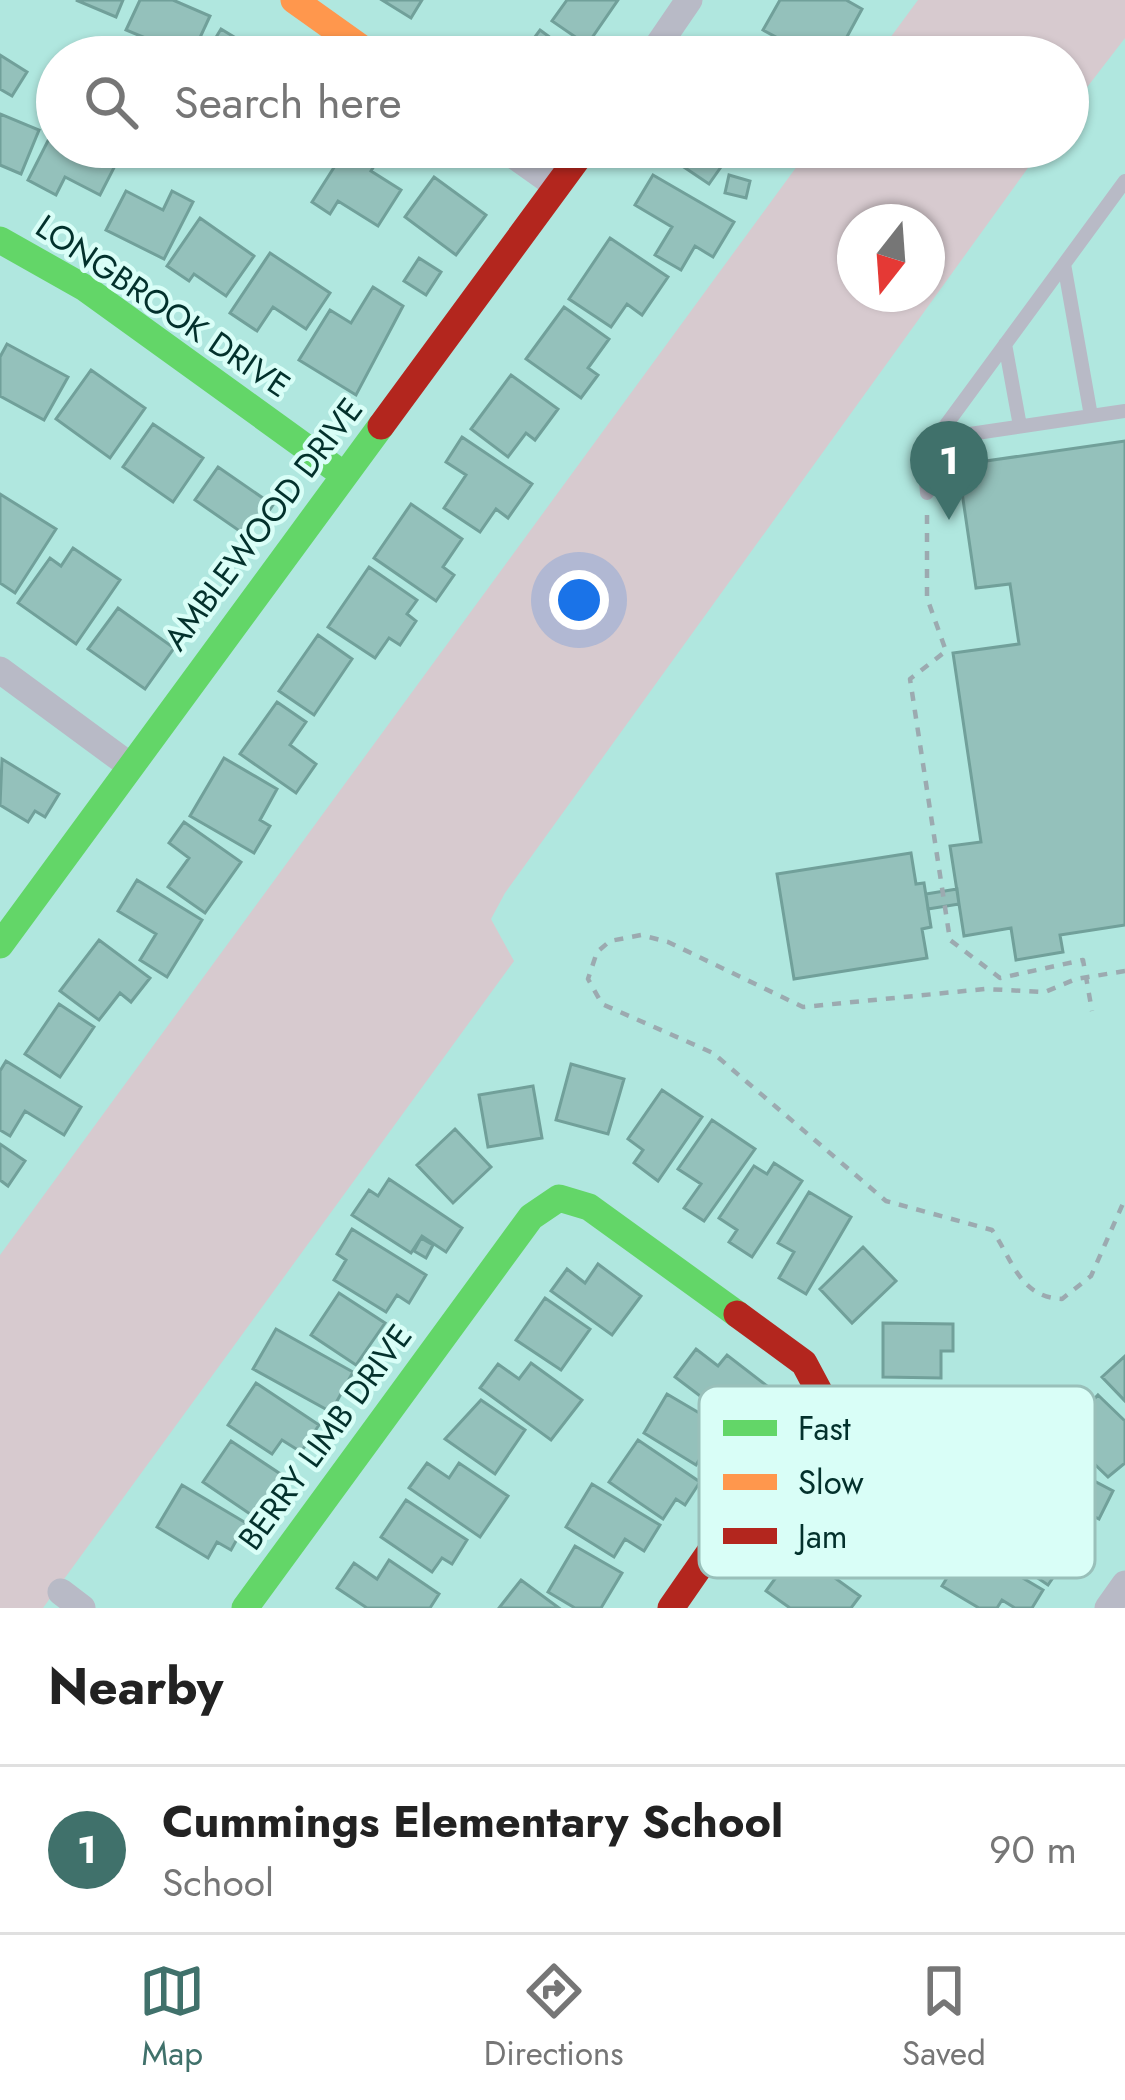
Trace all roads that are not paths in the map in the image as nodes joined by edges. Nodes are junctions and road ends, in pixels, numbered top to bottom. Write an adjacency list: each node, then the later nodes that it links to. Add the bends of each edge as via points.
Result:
1 (294, 0): 3 (street)
2 (689, 0): 4 (street)
3 (345, 36)
4 (664, 36)
5 (531, 168): 8 (street)
6 (571, 168): 8 (street, AMBLEWOOD DRIVE)
7 (1125, 182): 10 (lane)
8 (557, 187): 16 (street, AMBLEWOOD DRIVE)
9 (0, 240): 16 (street, LONGBROOK DRIVE, via 86,288)
10 (1064, 264): 11 (lane); 13 (lane)
11 (1005, 344): 14 (lane); 15 (lane)
12 (1125, 411): 13 (lane)
13 (1091, 416): 14 (lane)
14 (1020, 426): 15 (lane)
15 (936, 439): 17 (lane, via 923,455)
16 (344, 476): 19 (street, AMBLEWOOD DRIVE)
17 (927, 493)
18 (0, 670): 19 (street)
19 (130, 765): 20 (street, AMBLEWOOD DRIVE)
20 (0, 945)
21 (816, 1386): 24 (street, BERRY LIMB DRIVE, via 804,1364 589,1207 559,1198 531,1217)
22 (699, 1568): 25 (street, BERRY LIMB DRIVE)
23 (1125, 1584): 26 (street)
24 (244, 1608)
25 (670, 1608)
26 (1108, 1608)

